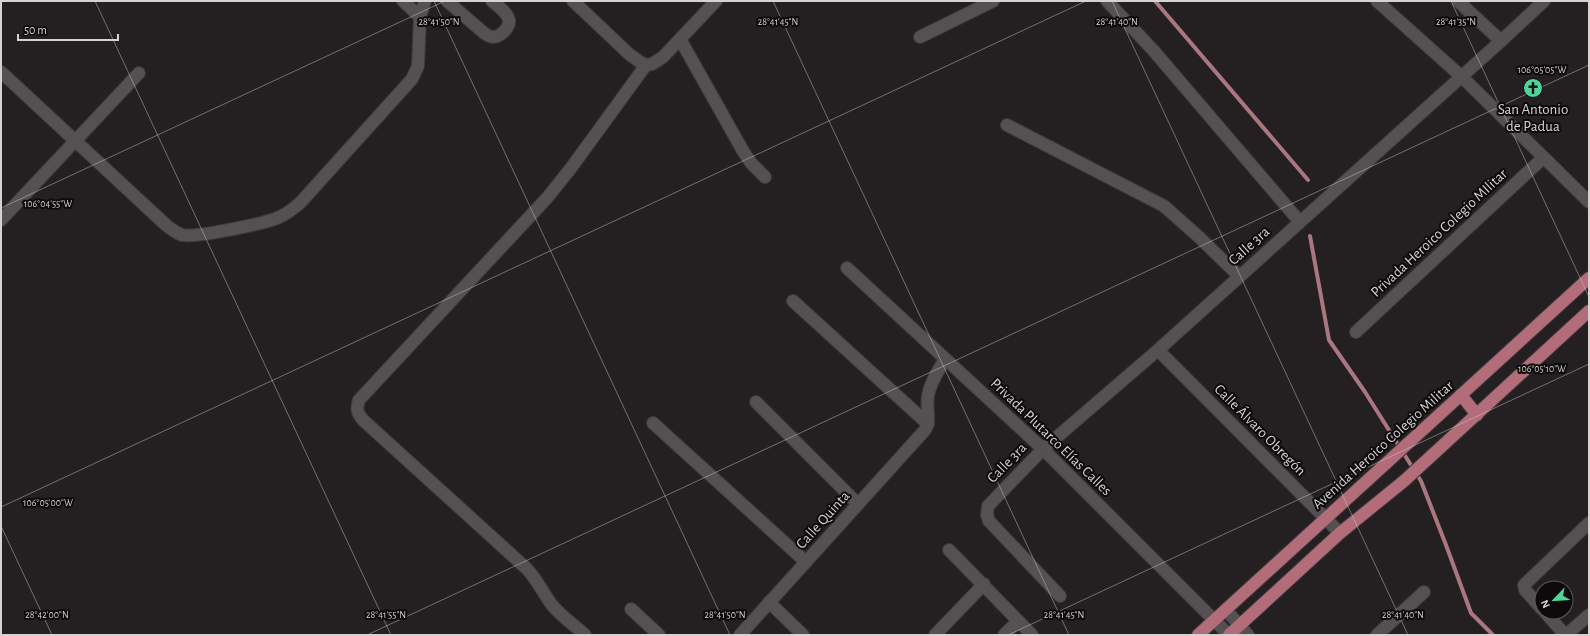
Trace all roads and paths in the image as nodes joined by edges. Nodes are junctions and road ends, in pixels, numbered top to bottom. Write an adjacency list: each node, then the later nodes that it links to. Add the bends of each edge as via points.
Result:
1 (403, 1): 12 (street)
2 (425, 1): 12 (street)
3 (446, 1): 4 (street, via 484,34 491,37 502,33 509,21 504,12)
4 (492, 1)
5 (573, 1): 16 (street, via 629,54)
6 (716, 1): 14 (street)
7 (993, 1): 13 (street)
8 (1107, 1): 26 (street, via 1153,50)
9 (1377, 1): 19 (street)
10 (1458, 1): 15 (street)
11 (1544, 1): 15 (street, Calle 3ra)
12 (420, 17): 21 (street, via 418,66 412,78 300,203 286,214 266,222 197,235 174,231)
13 (920, 37)
14 (680, 39): 16 (street, via 658,61); 23 (street, via 743,151)
15 (1501, 41): 19 (street, Calle 3ra)
16 (646, 65): 59 (street, via 547,198 357,405 357,411 363,420 526,568 557,611)
17 (1, 72): 21 (street)
18 (140, 73): 21 (street)
19 (1462, 77): 22 (street); 26 (street, Calle 3ra)
20 (1007, 125): 28 (street, via 1164,206)
21 (76, 141): 25 (street)
22 (1543, 158): 24 (street); 32 (street, Privada Heroico Colegio MIlitar)
23 (765, 177)
24 (1589, 202)
25 (1, 220)
26 (1300, 222): 28 (street, Calle 3ra)
27 (846, 268): 34 (street, Privada Plutarco Elías Calles)
28 (1239, 276): 33 (street, Calle 3ra)
29 (1589, 278): 35 (main road, Avenida Heroico Colegio Militar)
30 (793, 300): 39 (street)
31 (1587, 317): 37 (main road)
32 (1356, 332)
33 (1158, 350): 40 (street, Calle 3ra); 42 (street, Calle Álvaro Obregón)
34 (945, 359): 39 (street, via 928,394); 40 (street, Privada Plutarco Elías Calles)
35 (1461, 395): 37 (main road); 42 (main road, Avenida Heroico Colegio Militar)
36 (756, 402): 41 (street)
37 (1476, 415): 44 (main road, via 1404,481)
38 (653, 423): 46 (street)
39 (928, 424): 41 (street, Calle Quinta)
40 (1043, 449): 49 (street, Calle 3ra, via 988,506 987,515 989,521); 55 (street, Privada Plutarco Elías Calles)
41 (858, 504): 46 (street, Calle Quinta)
42 (1326, 518): 44 (street, Calle Álvaro Obregón); 53 (main road, Avenida Heroico Colegio Militar)
43 (1589, 523): 50 (street, via 1524,584 1525,590)
44 (1340, 533): 58 (main road)
45 (949, 550): 47 (street)
46 (806, 562): 51 (street, Calle Quinta)
47 (984, 584): 57 (street); 63 (street)
48 (1424, 592): 69 (street)
49 (1060, 596)
50 (1534, 600)
51 (769, 602): 61 (street, Calle Quinta); 62 (street)
52 (631, 609): 60 (street)
53 (1226, 610): 55 (main road, Avenida Heroico Colegio Militar); 58 (street)
54 (1589, 615): 70 (street)
55 (1215, 619): 66 (main road, Avenida Heroico Colegio Militar); 67 (street, Privada Plutarco Elías Calles)
56 (1552, 620): 70 (street)
57 (1018, 621): 64 (street); 65 (street)
58 (1240, 626): 67 (main road); 68 (street)
59 (585, 635)
60 (659, 635)
61 (740, 635)
62 (803, 635)
63 (935, 635)
64 (1004, 635)
65 (1032, 635)
66 (1198, 635)
67 (1229, 635)
68 (1248, 635)
69 (1377, 635)
70 (1566, 635)

